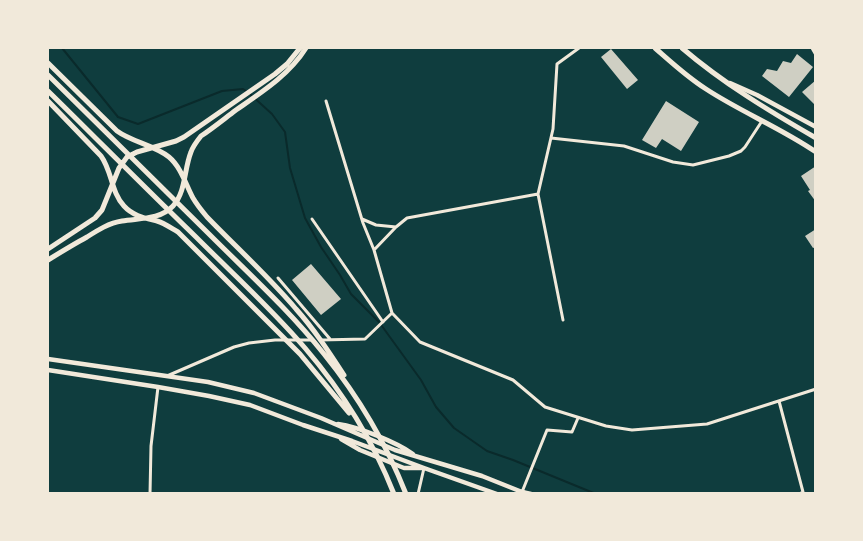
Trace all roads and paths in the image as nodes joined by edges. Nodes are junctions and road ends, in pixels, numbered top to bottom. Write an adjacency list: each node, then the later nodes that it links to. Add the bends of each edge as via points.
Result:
1 (300, 48): 19 (highway, via 275,74)
2 (306, 48): 24 (highway, via 288,70 257,96 201,136)
3 (579, 48): 16 (street, via 557,64)
4 (655, 48): 14 (highway, via 705,88)
5 (682, 48): 10 (highway)
6 (812, 48): 7 (street)
7 (816, 55)
8 (48, 63): 18 (highway, via 112,126)
9 (48, 75): 57 (highway, via 296,322 328,359)
10 (728, 82): 15 (main road); 17 (highway, via 756,103)
11 (48, 91): 58 (highway, via 245,285 309,353 331,380)
12 (48, 101): 26 (highway, via 98,152)
13 (326, 101): 39 (street)
14 (763, 120): 16 (street, via 741,151 693,165 624,146); 22 (highway)
15 (816, 127)
16 (551, 138): 31 (street)
17 (816, 138)
18 (132, 140): 19 (highway, via 150,143); 20 (highway)
19 (176, 141): 20 (highway)
20 (150, 147): 21 (highway); 23 (highway)
21 (137, 152): 23 (highway); 27 (highway, via 122,162)
22 (816, 152)
23 (163, 153): 25 (highway, via 174,161)
24 (190, 153): 28 (highway); 34 (highway, via 188,179)
25 (180, 172): 28 (highway); 30 (highway)
26 (109, 174): 29 (highway); 32 (highway)
27 (116, 175): 29 (highway); 33 (highway, via 115,188)
28 (184, 180): 30 (highway); 34 (highway)
29 (113, 184): 32 (highway); 33 (highway)
30 (181, 192): 37 (highway, via 171,208)
31 (538, 194): 41 (street, via 407,218); 47 (street)
32 (106, 199): 42 (highway, via 95,218)
33 (119, 199): 35 (highway)
34 (194, 199): 57 (highway, via 207,217 297,310 332,356)
35 (136, 214): 36 (highway); 37 (highway)
36 (144, 218): 37 (highway); 40 (highway)
37 (157, 219): 40 (highway); 58 (highway, via 184,238 300,354)
38 (312, 219): 48 (street)
39 (362, 219): 41 (street, via 376,225); 43 (street)
40 (120, 221): 44 (highway)
41 (396, 227): 43 (street)
42 (48, 249)
43 (374, 250): 46 (street)
44 (48, 260)
45 (278, 278): 49 (street)
46 (392, 314): 48 (street); 56 (street, via 420,342 513,380 546,407)
47 (563, 320)
48 (383, 322): 49 (street, via 366,339)
49 (330, 340): 52 (street, via 249,343)
50 (48, 359): 52 (main road)
51 (48, 370): 53 (main road)
52 (166, 376): 60 (main road, via 254,393 334,424 351,426 394,442 416,457 482,476)
53 (158, 387): 59 (main road, via 250,405 336,436 399,466); 61 (street, via 150,446)
54 (816, 389): 55 (street)
55 (779, 401): 56 (street, via 707,424 632,430); 67 (street, via 803,492)
56 (578, 418): 60 (street, via 572,432 547,430)
57 (374, 427): 63 (highway)
58 (374, 449): 62 (highway)
59 (424, 468): 64 (street); 65 (main road)
60 (524, 493): 66 (main road)
61 (150, 494)
62 (394, 494)
63 (406, 494)
64 (418, 494)
65 (497, 494)
66 (531, 494)
67 (799, 494)

